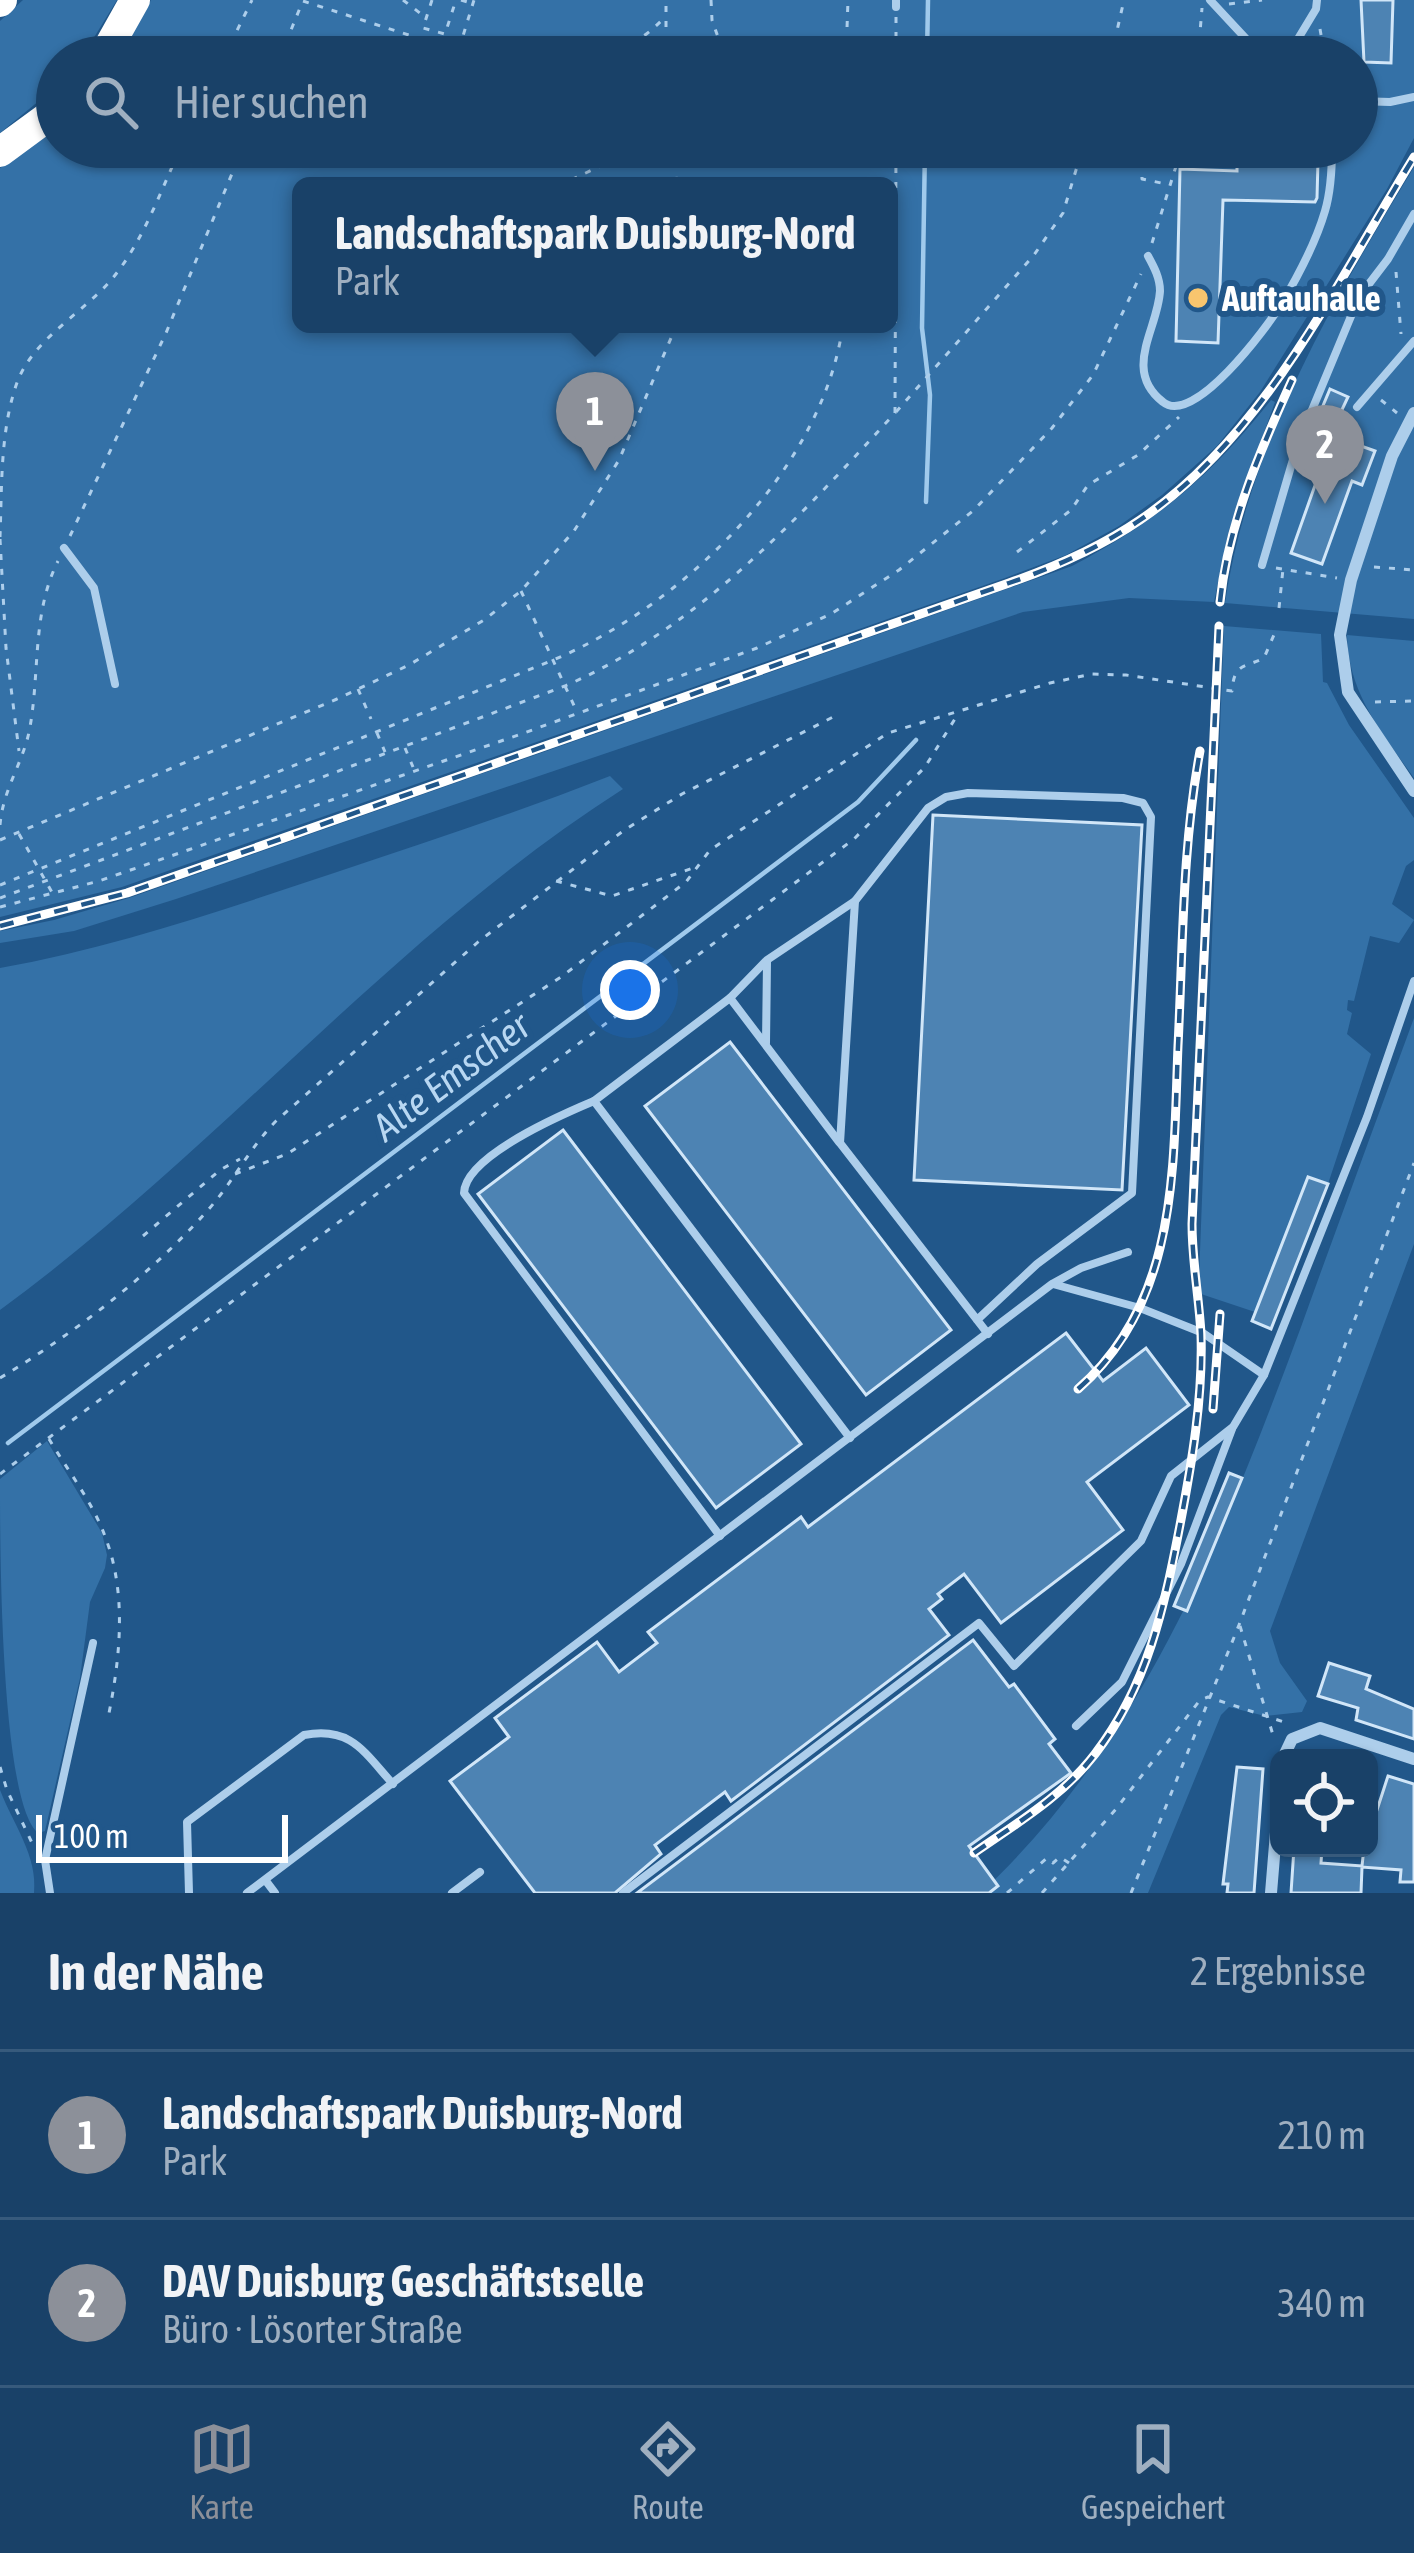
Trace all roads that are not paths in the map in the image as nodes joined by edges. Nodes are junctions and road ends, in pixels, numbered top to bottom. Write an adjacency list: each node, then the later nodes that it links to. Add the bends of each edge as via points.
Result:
1 (135, 0): 4 (highway)
2 (1213, 3): 5 (lane)
3 (1317, 4): 6 (lane)
4 (115, 36)
5 (1244, 36)
6 (1299, 36)
7 (1414, 97): 8 (lane)
8 (1378, 102)
9 (36, 125): 10 (highway)
10 (0, 152)
11 (1329, 168): 13 (lane, via 1324,214 1280,307 1187,406 1161,401 1144,369 1160,285)
12 (1414, 214): 18 (lane, via 1359,297 1330,363)
13 (1148, 256)
14 (1414, 341): 15 (lane)
15 (1357, 407)
16 (1410, 417): 20 (street, via 1355,566 1340,635 1344,680 1357,709)
17 (64, 548): 19 (lane, via 94,588)
18 (1262, 565)
19 (115, 684)
20 (1414, 791)
21 (855, 901): 22 (lane); 27 (lane); 30 (lane, via 928,808 946,797 1123,798 1143,803 1151,817 1132,1192)
22 (767, 960): 24 (lane); 25 (lane)
23 (1414, 980): 32 (lane)
24 (730, 998): 25 (lane); 26 (lane)
25 (766, 1045): 27 (lane)
26 (594, 1101): 34 (lane); 35 (lane, via 506,1145 471,1175 464,1193)
27 (840, 1143): 30 (lane)
28 (1128, 1252): 29 (lane)
29 (1052, 1284): 31 (lane); 32 (lane, via 1169,1318 1220,1341)
30 (977, 1320): 31 (lane)
31 (988, 1334): 34 (lane)
32 (1264, 1375): 33 (lane)
33 (1233, 1427): 37 (lane, via 1181,1564 1122,1682); 49 (lane, via 1171,1477 1141,1541 1014,1666 979,1623)
34 (850, 1438): 35 (lane)
35 (720, 1536): 40 (lane)
36 (93, 1643): 44 (lane, via 45,1860)
37 (1076, 1726)
38 (1286, 1749): 39 (street, via 1320,1728)
39 (1414, 1759)
40 (394, 1784): 43 (lane); 45 (lane, via 347,1736 304,1735 187,1822)
41 (1274, 1857): 50 (street)
42 (480, 1872): 48 (lane)
43 (266, 1881): 46 (lane); 47 (lane)
44 (50, 1893)
45 (189, 1893)
46 (247, 1893)
47 (275, 1893)
48 (452, 1893)
49 (623, 1893)
50 (1271, 1893)

